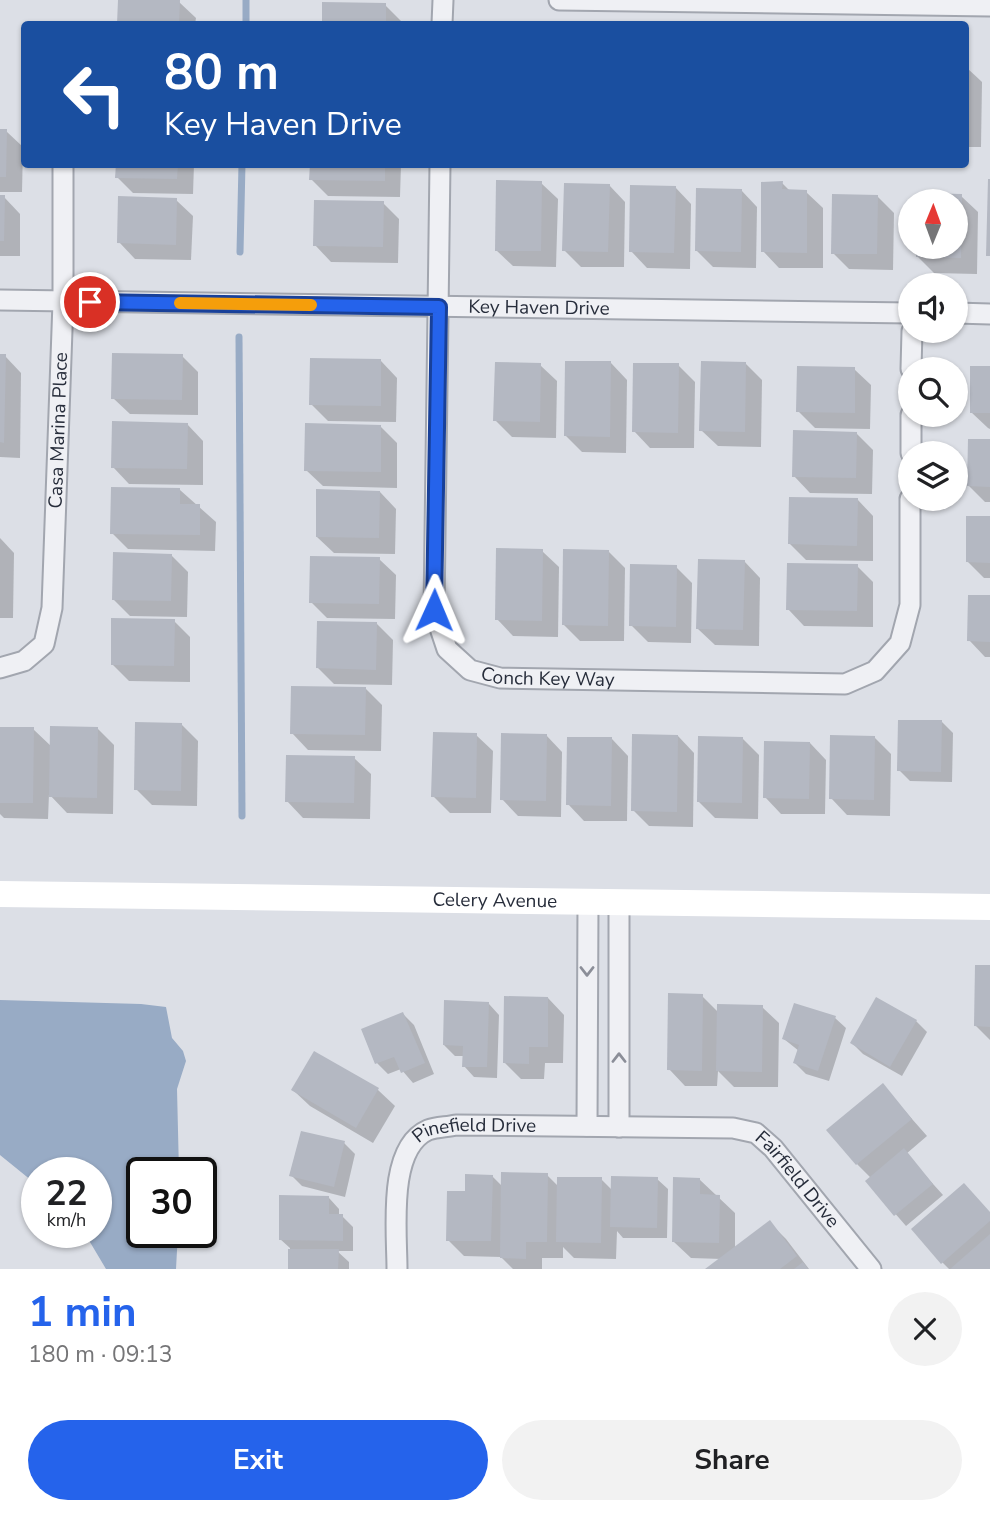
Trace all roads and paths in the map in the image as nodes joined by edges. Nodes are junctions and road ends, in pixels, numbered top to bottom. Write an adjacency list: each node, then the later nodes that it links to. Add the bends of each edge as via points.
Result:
1 (443, 0): 5 (street)
2 (559, 0): 3 (street)
3 (748, 1): 4 (street)
4 (990, 6)
5 (442, 21)
6 (63, 168): 9 (street, Casa Marina Place)
7 (440, 168): 10 (street, Conch Key Way)
8 (0, 300): 9 (street, Key Haven Drive)
9 (63, 302): 10 (street, Key Haven Drive); 15 (street, Casa Marina Place, via 52,608 44,644 24,661)
10 (439, 307): 11 (street, Key Haven Drive); 14 (street, Conch Key Way, via 434,610 447,649 470,670 500,678 845,684 875,671 900,643 910,606)
11 (898, 313)
12 (968, 313): 13 (street)
13 (990, 314)
14 (911, 511)
15 (0, 668)
16 (0, 894): 17 (main road, Celery Avenue)
17 (588, 903): 18 (main road, Celery Avenue); 20 (street, one-way to 20)
18 (619, 903): 19 (main road, Celery Avenue); 21 (street, one-way to 18)
19 (990, 907)
20 (587, 1126): 21 (street, Fairfield Drive); 22 (street, Pinefield Drive, via 456,1125 428,1130 408,1145 398,1173)
21 (619, 1127): 23 (street, Fairfield Drive, via 733,1128 756,1133)
22 (397, 1269)
23 (872, 1269)

